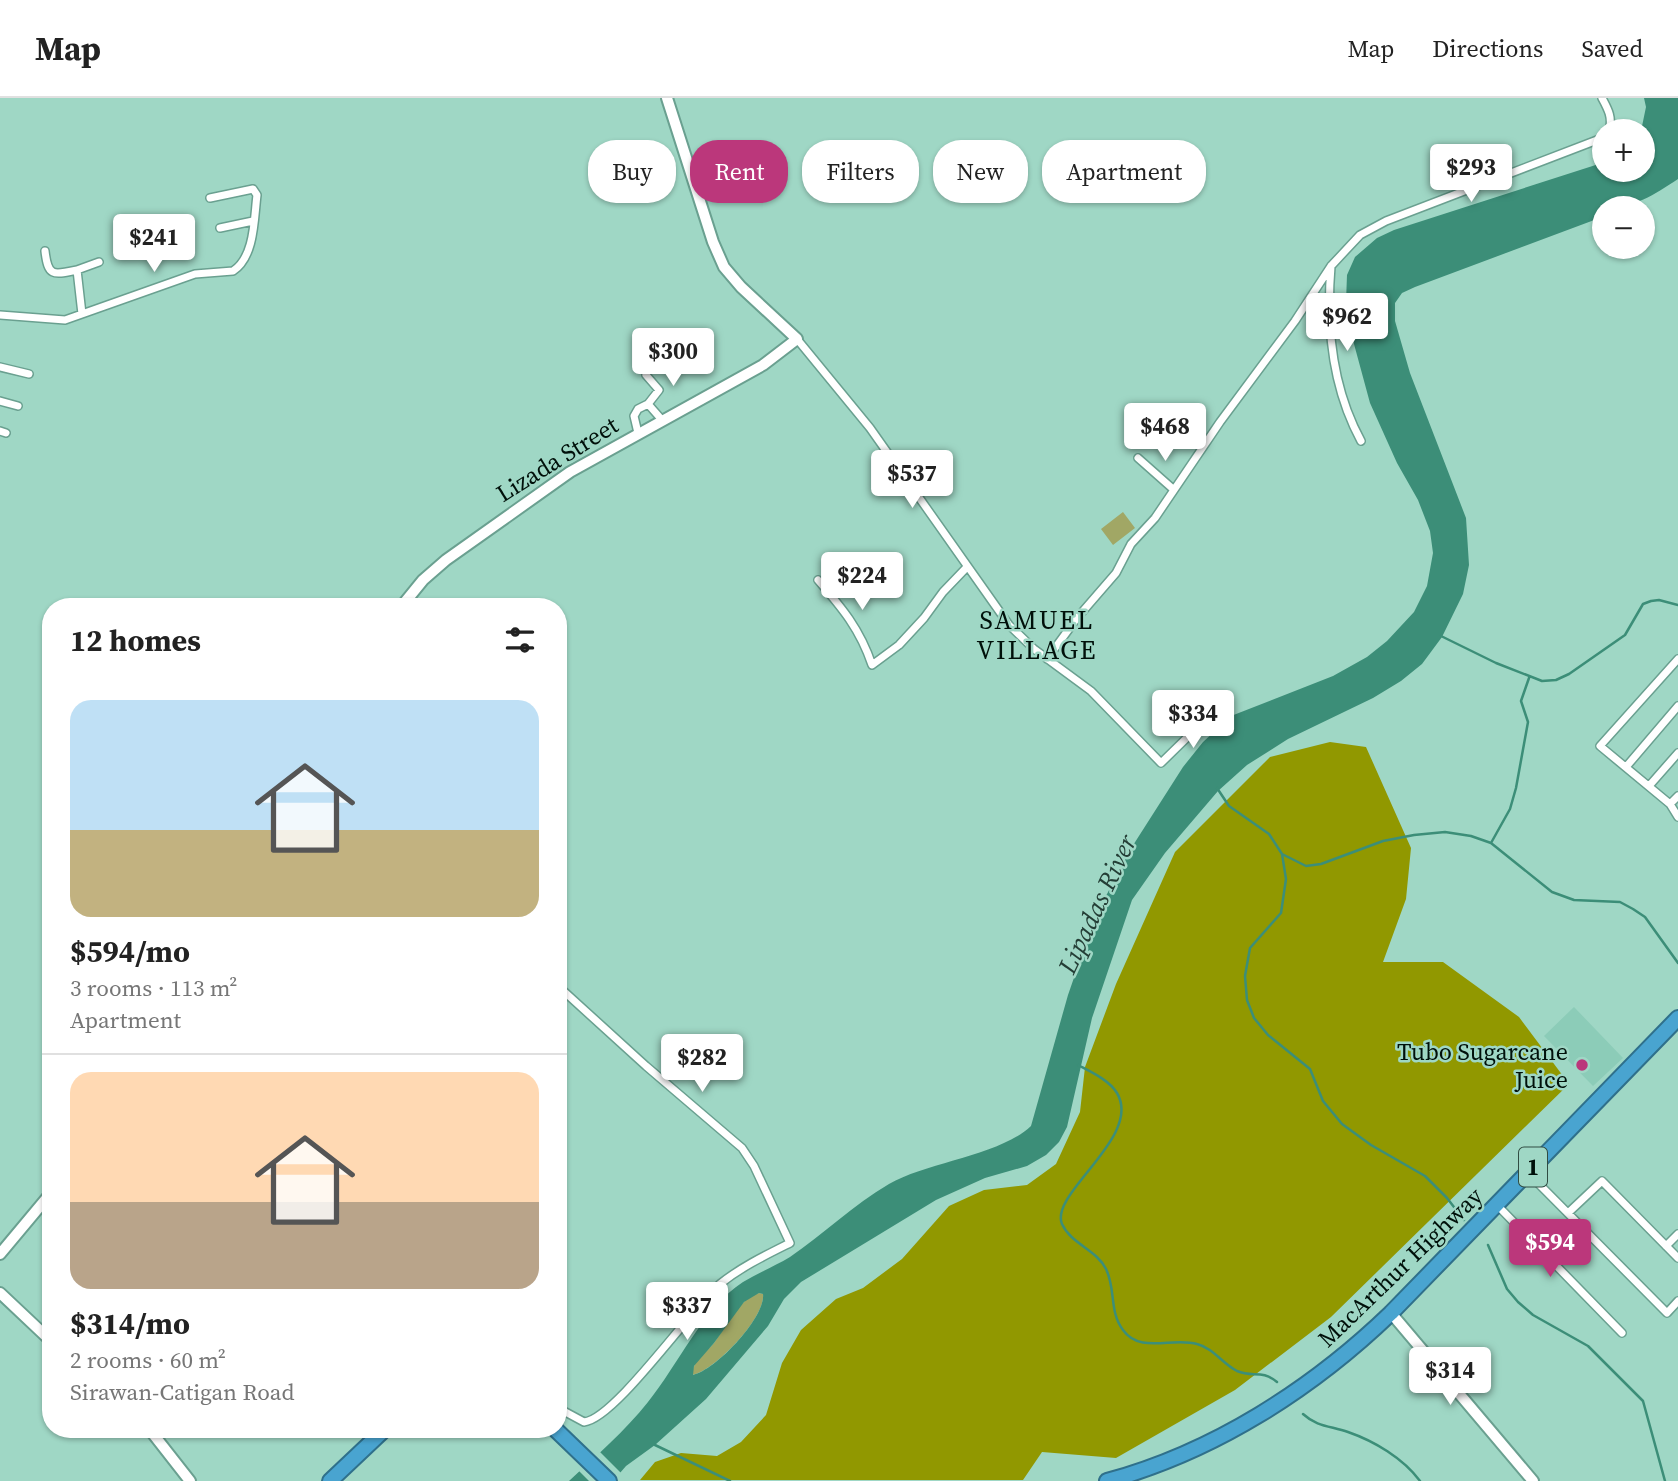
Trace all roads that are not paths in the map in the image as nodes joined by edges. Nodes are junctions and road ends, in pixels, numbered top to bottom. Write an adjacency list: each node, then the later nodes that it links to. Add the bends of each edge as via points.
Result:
1 (667, 98): 14 (street, via 724,267)
2 (1602, 98): 3 (street)
3 (1611, 119)
4 (1592, 141): 10 (street, via 1386,221 1360,235)
5 (210, 198): 6 (street, via 253,189 257,195)
6 (253, 220): 7 (street); 12 (street, via 248,250 233,271 195,274)
7 (220, 228)
8 (45, 251): 11 (street, via 50,271)
9 (99, 261): 11 (street)
10 (1331, 266): 23 (street, via 1335,371 1345,409); 25 (street)
11 (77, 270): 12 (street)
12 (82, 314): 13 (street, via 52,321)
13 (0, 315)
14 (797, 340): 21 (street, Lizada Street, via 763,365); 26 (street, via 870,428)
15 (0, 367): 16 (street)
16 (29, 373)
17 (646, 375): 19 (street, via 659,390)
18 (0, 401): 20 (street)
19 (648, 404): 21 (street); 22 (street, via 634,416)
20 (18, 406)
21 (662, 420): 22 (street, Lizada Street)
22 (638, 433): 28 (street, Lizada Street, via 570,472 469,541)
23 (1361, 441)
24 (1138, 458): 25 (street)
25 (1173, 489): 29 (street, via 1116,573)
26 (967, 567): 27 (street, via 899,645 872,664 854,624); 29 (street, via 1009,625)
27 (818, 580)
28 (408, 598)
29 (1047, 659): 32 (street, via 1091,691 1161,763)
30 (1678, 659): 34 (street, via 1600,746)
31 (1678, 706): 34 (street)
32 (1206, 719)
33 (1678, 753): 35 (street)
34 (1626, 767): 35 (street)
35 (1649, 786): 37 (street)
36 (1678, 796): 37 (street)
37 (1670, 804): 38 (street)
38 (1678, 817)
39 (567, 994): 54 (street, via 742,1148 790,1243 718,1286 597,1419 584,1422)
40 (1678, 1018): 41 (highway, MacArthur Highway / 1)
41 (1528, 1173): 42 (highway, MacArthur Highway / 1); 44 (street)
42 (1497, 1204): 51 (highway, MacArthur Highway / 1); 53 (street)
43 (42, 1205): 47 (street)
44 (1568, 1213): 46 (street, via 1602,1181); 50 (street, via 1667,1313)
45 (1678, 1234): 46 (street)
46 (1666, 1246): 48 (street)
47 (0, 1254)
48 (1678, 1258)
49 (0, 1293): 52 (street)
50 (1678, 1301)
51 (1391, 1313): 61 (highway, MacArthur Highway / 1, via 1326,1370 1266,1410 1189,1452); 62 (street)
52 (42, 1333)
53 (1622, 1334)
54 (567, 1413)
55 (156, 1438): 58 (street)
56 (376, 1438): 59 (highway)
57 (564, 1438): 60 (highway)
58 (190, 1481)
59 (330, 1481)
60 (609, 1481)
61 (1107, 1481)
62 (1533, 1481)

